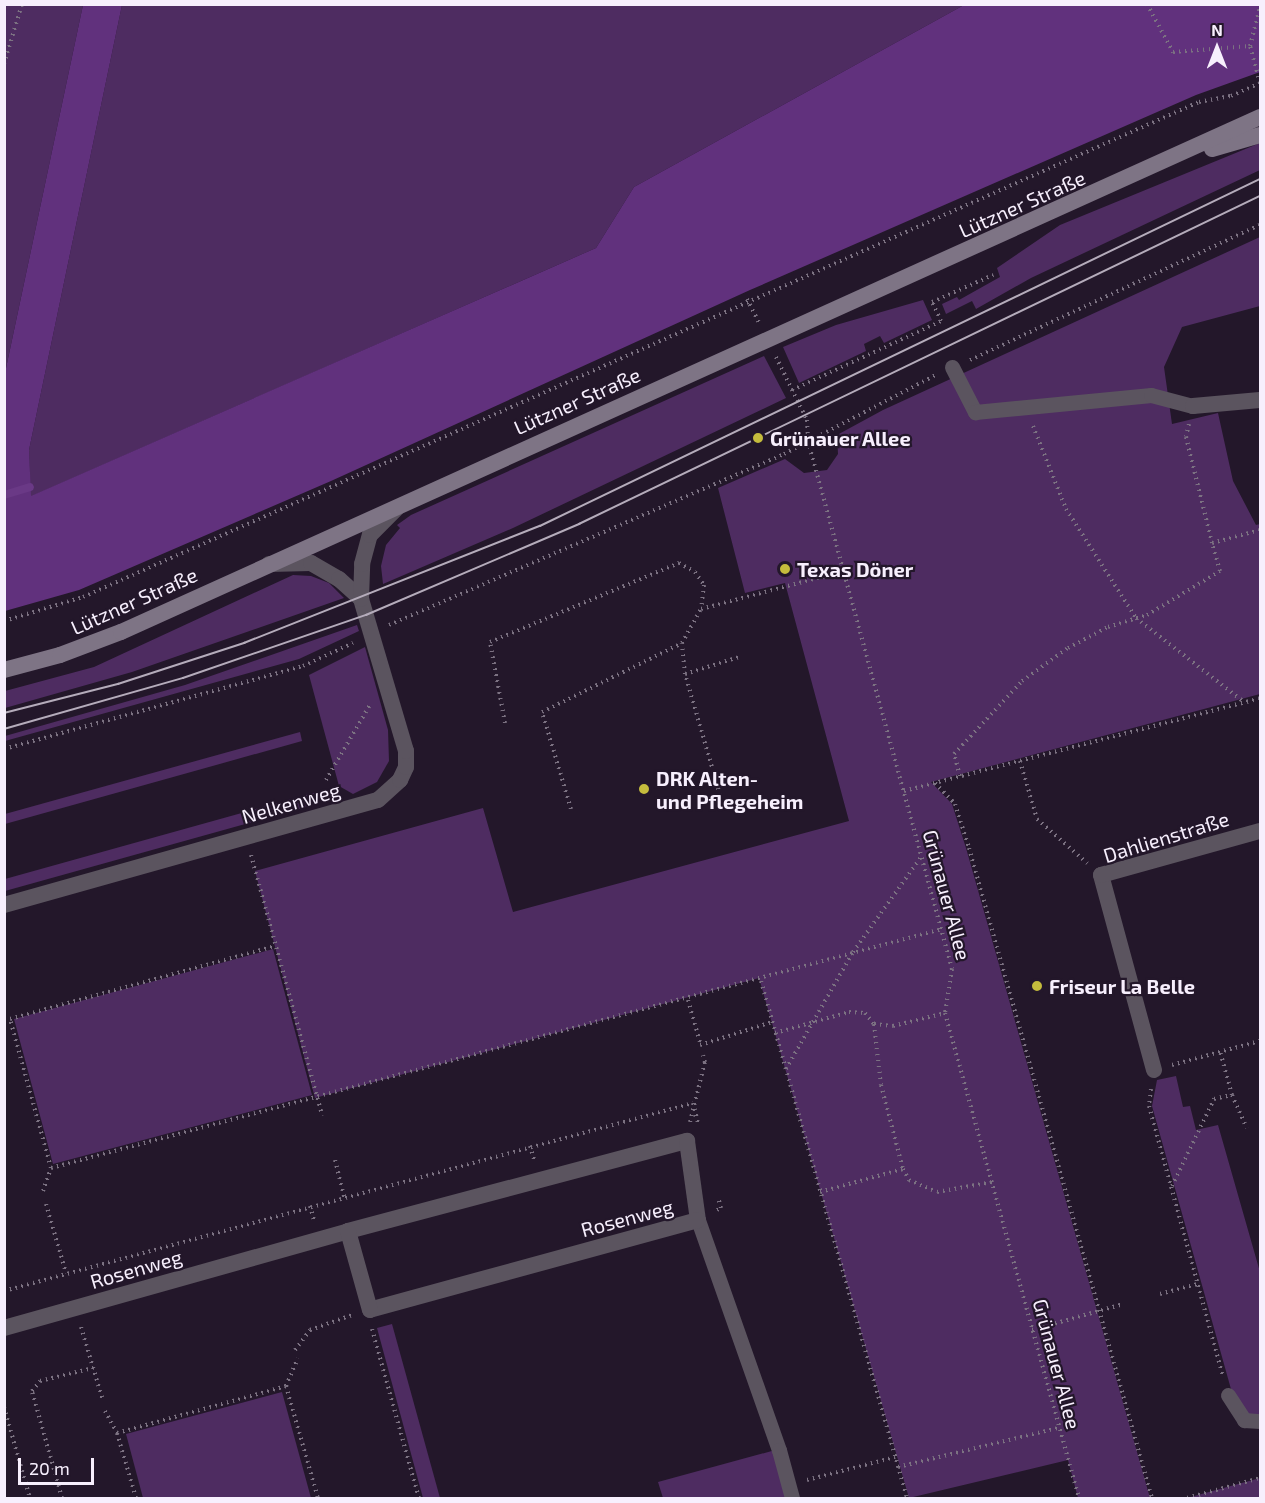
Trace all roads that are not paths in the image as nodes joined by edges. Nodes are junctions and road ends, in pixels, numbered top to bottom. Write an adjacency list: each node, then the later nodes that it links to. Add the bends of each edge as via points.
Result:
1 (1260, 117): 3 (main road, Lützner Straße)
2 (1260, 135): 3 (main road, Lützner Straße)
3 (1165, 163): 7 (main road, Lützner Straße)
4 (952, 367): 6 (lane, via 975,412 1151,395)
5 (1260, 400): 6 (street)
6 (1193, 406)
7 (406, 500): 8 (main road, Lützner Straße); 9 (street, Nelkenweg, via 370,535 362,564)
8 (268, 564): 9 (street, Nelkenweg, via 311,563 339,579); 10 (main road, Lützner Straße, via 121,632 60,656)
9 (361, 599): 12 (street, Nelkenweg, via 406,751 406,767 400,780 378,800)
10 (4, 669)
11 (1260, 831): 13 (street, Dahlienstraße, via 1101,876)
12 (4, 905)
13 (1154, 1070)
14 (698, 1220): 15 (street, Rosenweg, via 370,1310); 15 (street, Rosenweg, via 694,1138); 19 (lane)
15 (348, 1231): 16 (street, Rosenweg)
16 (4, 1328)
17 (1228, 1395): 18 (lane, via 1244,1420)
18 (1260, 1421)
19 (790, 1492)

